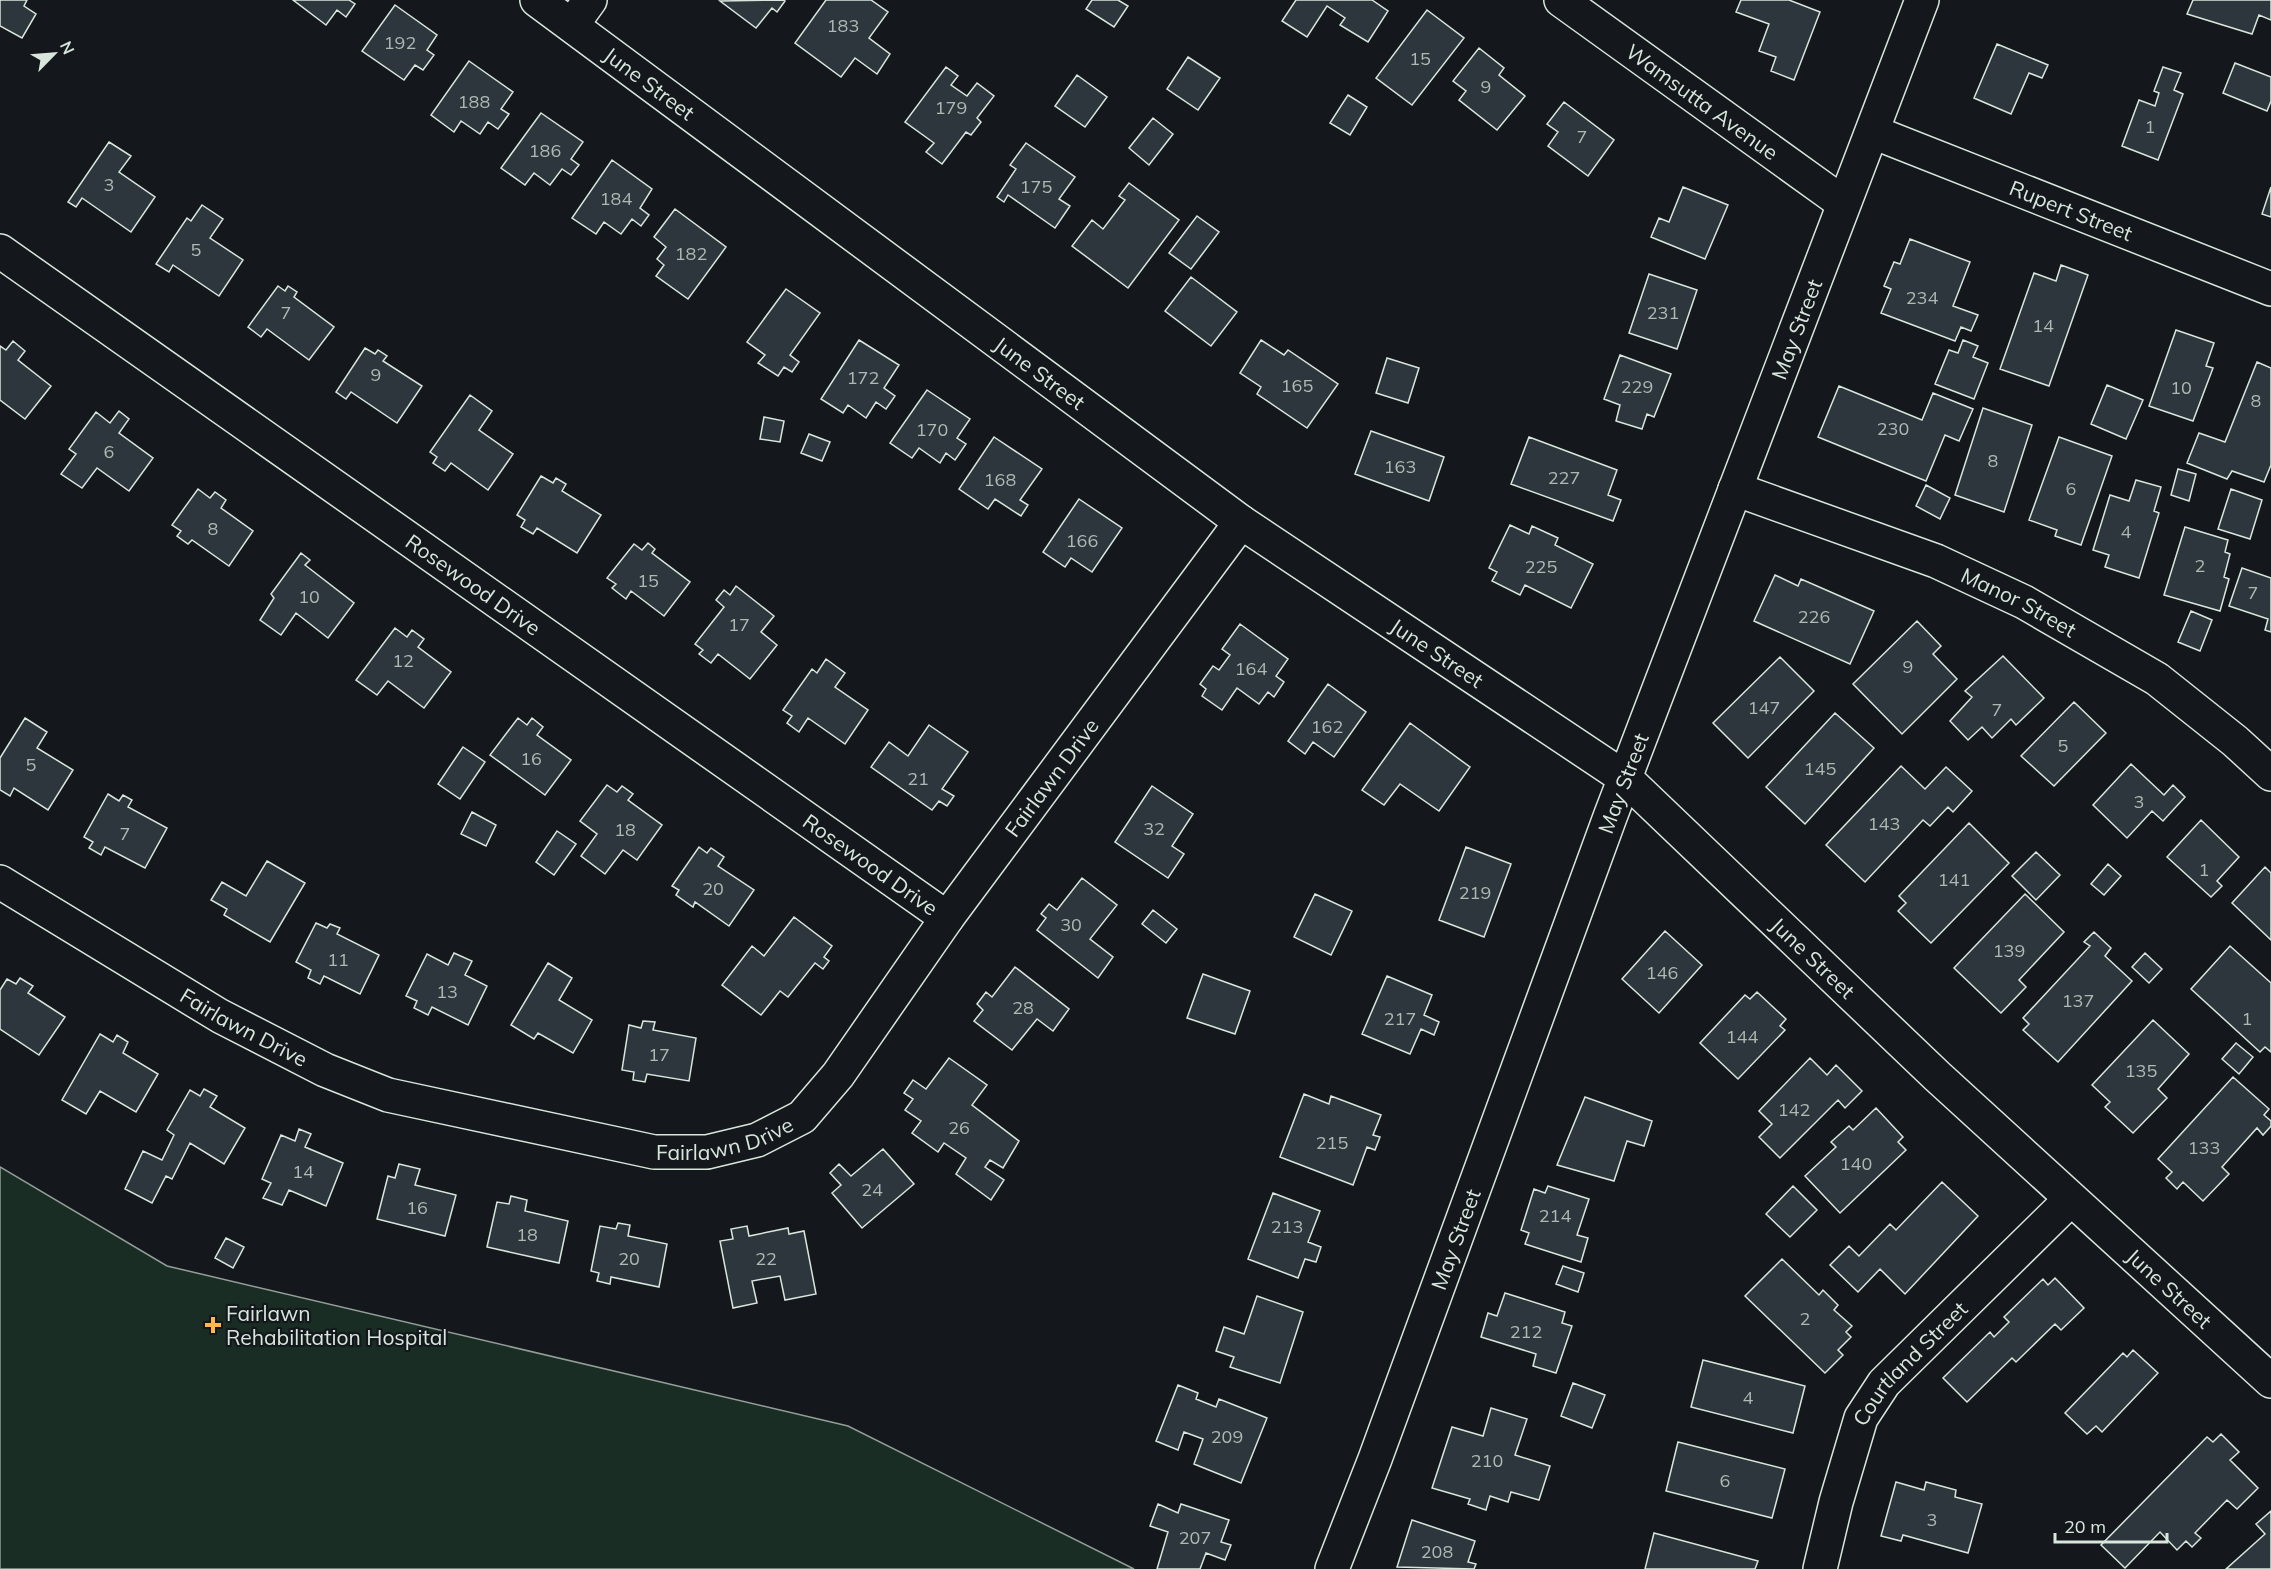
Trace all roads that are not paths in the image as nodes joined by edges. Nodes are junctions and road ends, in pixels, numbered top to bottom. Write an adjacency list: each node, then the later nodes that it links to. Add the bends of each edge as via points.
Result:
1 (537, 0): 4 (street, June Street)
2 (1561, 0): 6 (street, Wamsutta Avenue)
3 (1922, 0): 5 (street, May Street)
4 (580, 12): 10 (street, June Street)
5 (1873, 132): 6 (street, May Street); 8 (street, Rupert Street)
6 (1843, 203): 9 (street, May Street)
7 (0, 251): 14 (street, Rosewood Drive)
8 (2271, 289)
9 (1735, 489): 11 (street, Manor Street, via 1936,561 2024,602 2157,679); 12 (street, May Street)
10 (1241, 522): 12 (street, June Street); 14 (street, Fairlawn Drive)
11 (2271, 774)
12 (1625, 778): 15 (street, June Street); 17 (street, May Street)
13 (0, 882): 14 (street, Fairlawn Drive, via 220,1016 325,1070 388,1095 654,1152 707,1152 757,1140 802,1117 838,1075)
14 (947, 918)
15 (2070, 1200): 16 (street, June Street); 18 (street, Courtland Street, via 1884,1383 1861,1419)
16 (2271, 1381)
17 (1332, 1569)
18 (1820, 1569)

